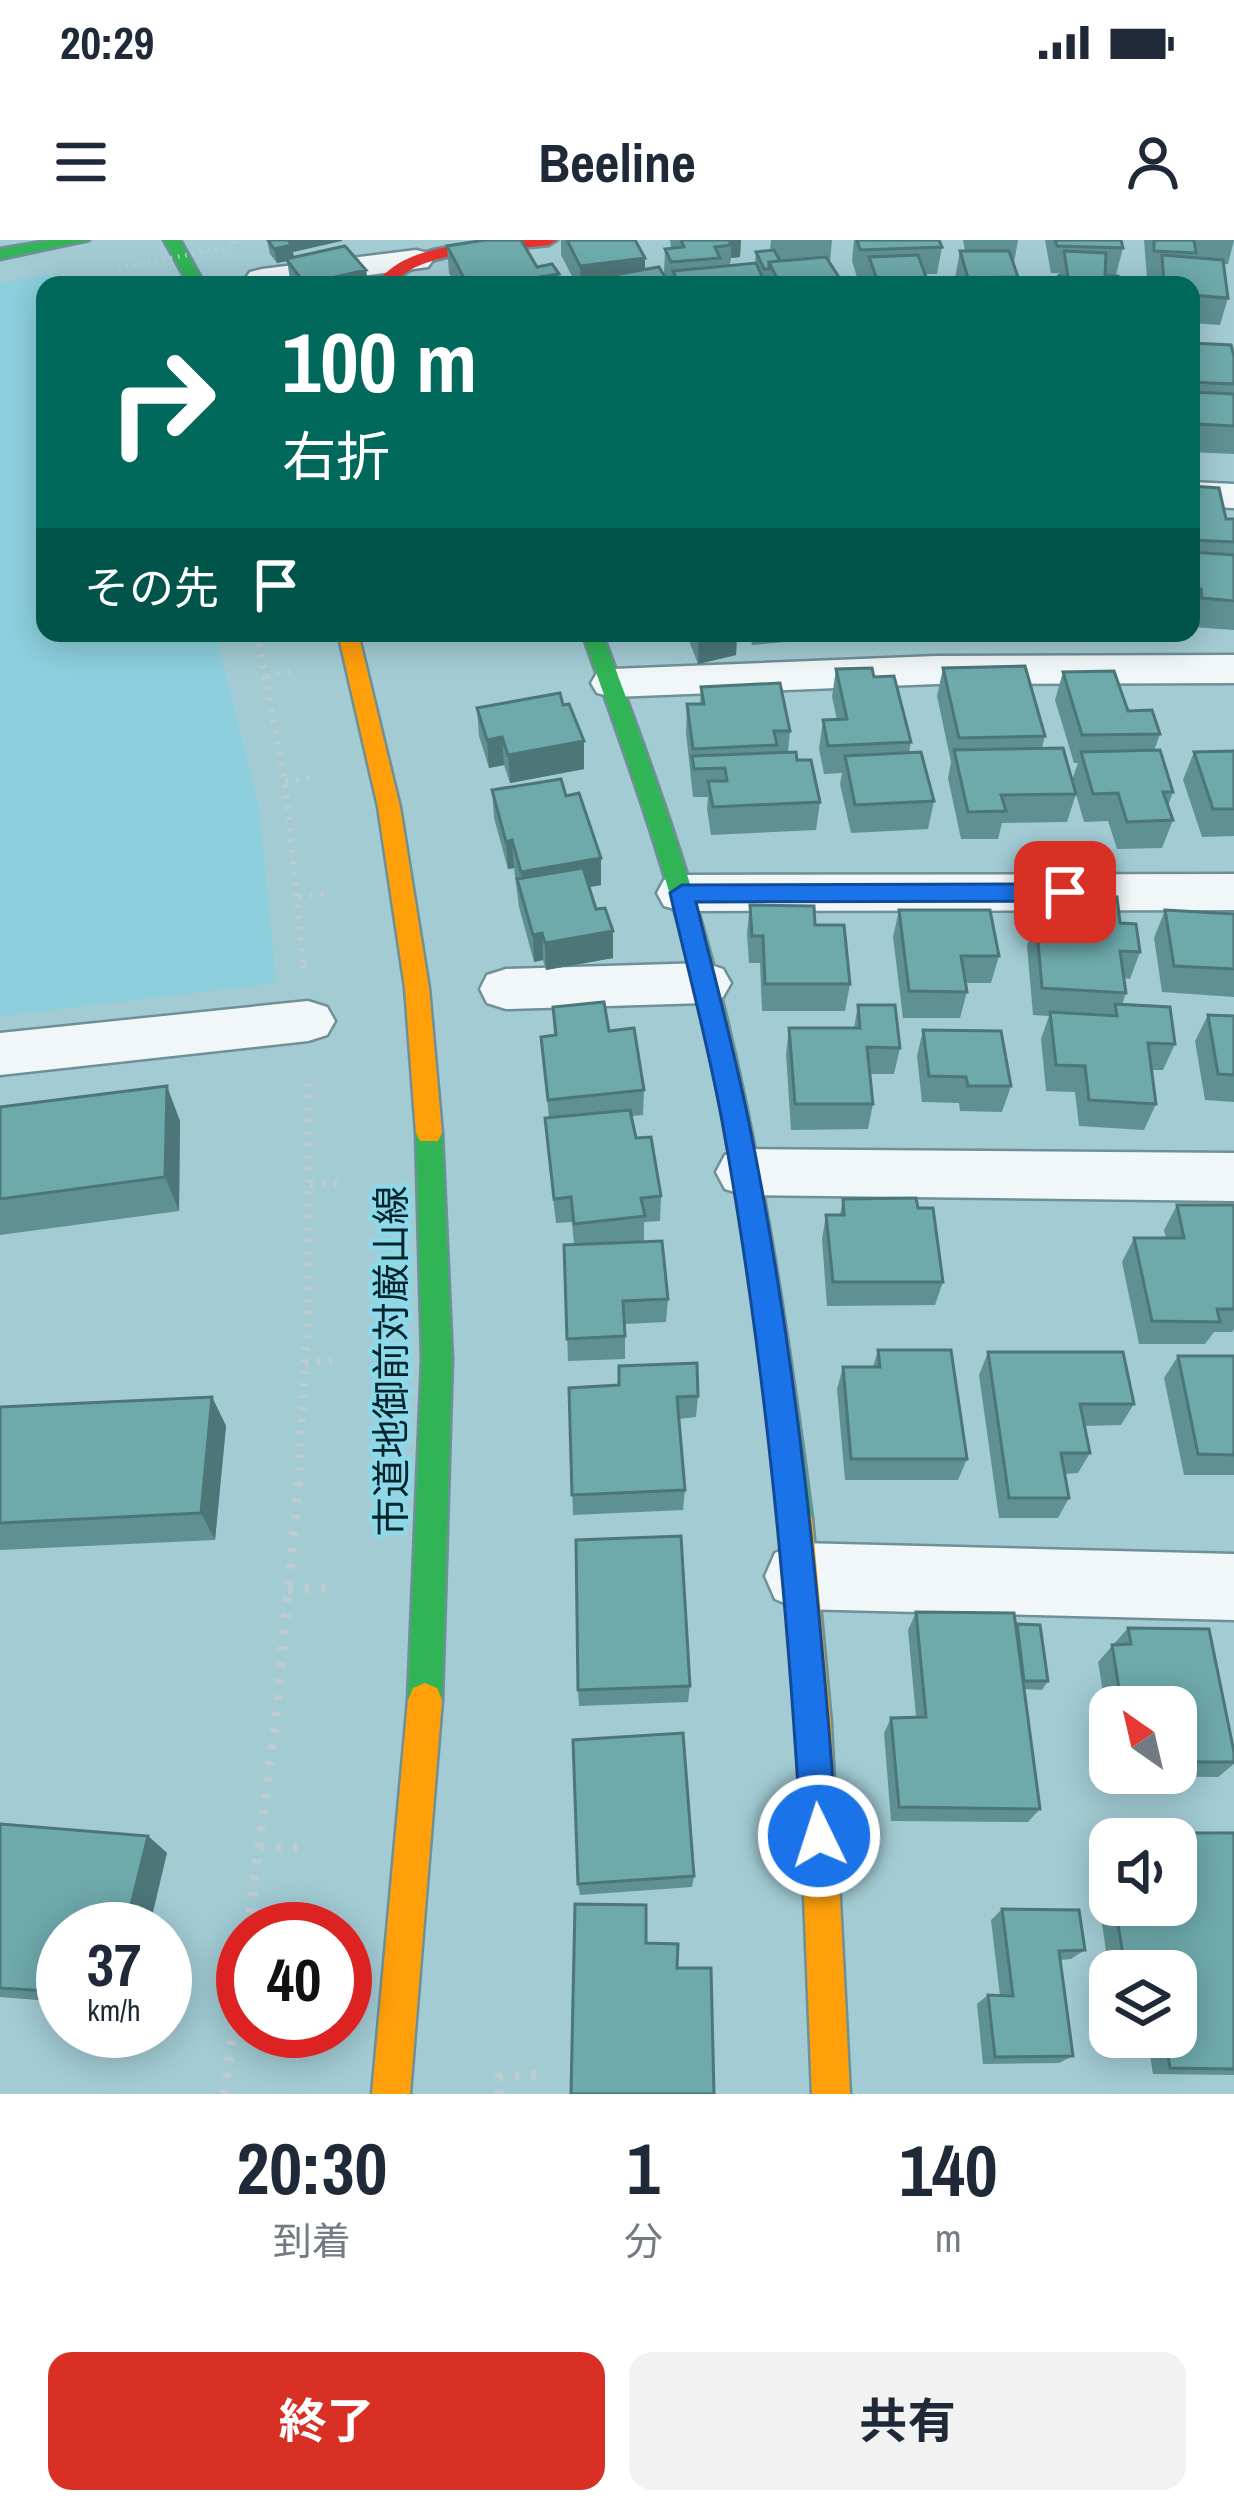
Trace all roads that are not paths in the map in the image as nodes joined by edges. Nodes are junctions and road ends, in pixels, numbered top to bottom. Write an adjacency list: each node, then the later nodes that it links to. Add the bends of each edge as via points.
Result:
1 (80, 240): 4 (street)
2 (172, 240): 6 (street)
3 (549, 240): 5 (street)
4 (0, 254)
5 (406, 273): 7 (street)
6 (192, 276)
7 (334, 276)
8 (1200, 494): 9 (street)
9 (1234, 496)
10 (350, 642): 24 (street, 市道地御前対厳山線, via 396,840 432,1237 428,1611)
11 (596, 642): 13 (street)
12 (1234, 669): 13 (street)
13 (613, 683): 15 (street)
14 (1234, 892): 15 (street)
15 (682, 893): 16 (street)
16 (705, 982): 17 (street); 20 (street)
17 (506, 989)
18 (308, 1021): 19 (street)
19 (0, 1054)
20 (745, 1172): 21 (street); 22 (street)
21 (1234, 1177)
22 (799, 1576): 23 (street); 25 (street)
23 (1234, 1587)
24 (391, 2094)
25 (831, 2094)

